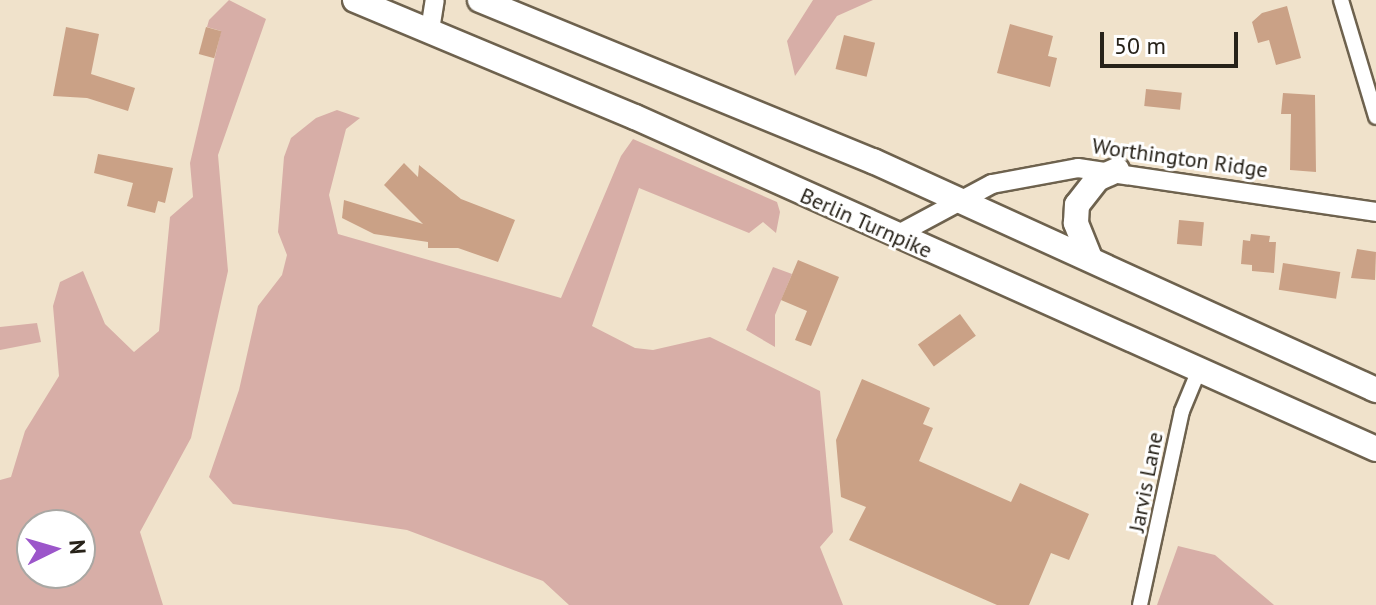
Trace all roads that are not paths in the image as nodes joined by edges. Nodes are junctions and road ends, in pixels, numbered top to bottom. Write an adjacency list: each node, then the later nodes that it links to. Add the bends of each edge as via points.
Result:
1 (355, 0): 5 (highway, Berlin Turnpike)
2 (435, 0): 5 (street)
3 (480, 0): 8 (highway)
4 (1341, 0): 6 (street)
5 (430, 30): 10 (highway, Berlin Turnpike)
6 (1376, 117)
7 (1117, 170): 8 (street, Worthington Ridge, via 1037,172); 9 (street, Worthington Ridge); 11 (highway, via 1084,191 1077,205 1076,223)
8 (957, 198): 10 (street, Worthington Ridge); 11 (highway)
9 (1376, 212)
10 (895, 236): 12 (highway, Berlin Turnpike)
11 (1090, 258): 13 (highway)
12 (1199, 370): 14 (highway, Berlin Turnpike); 15 (street, Jarvis Lane, via 1182,411)
13 (1376, 390)
14 (1376, 449)
15 (1140, 605)

